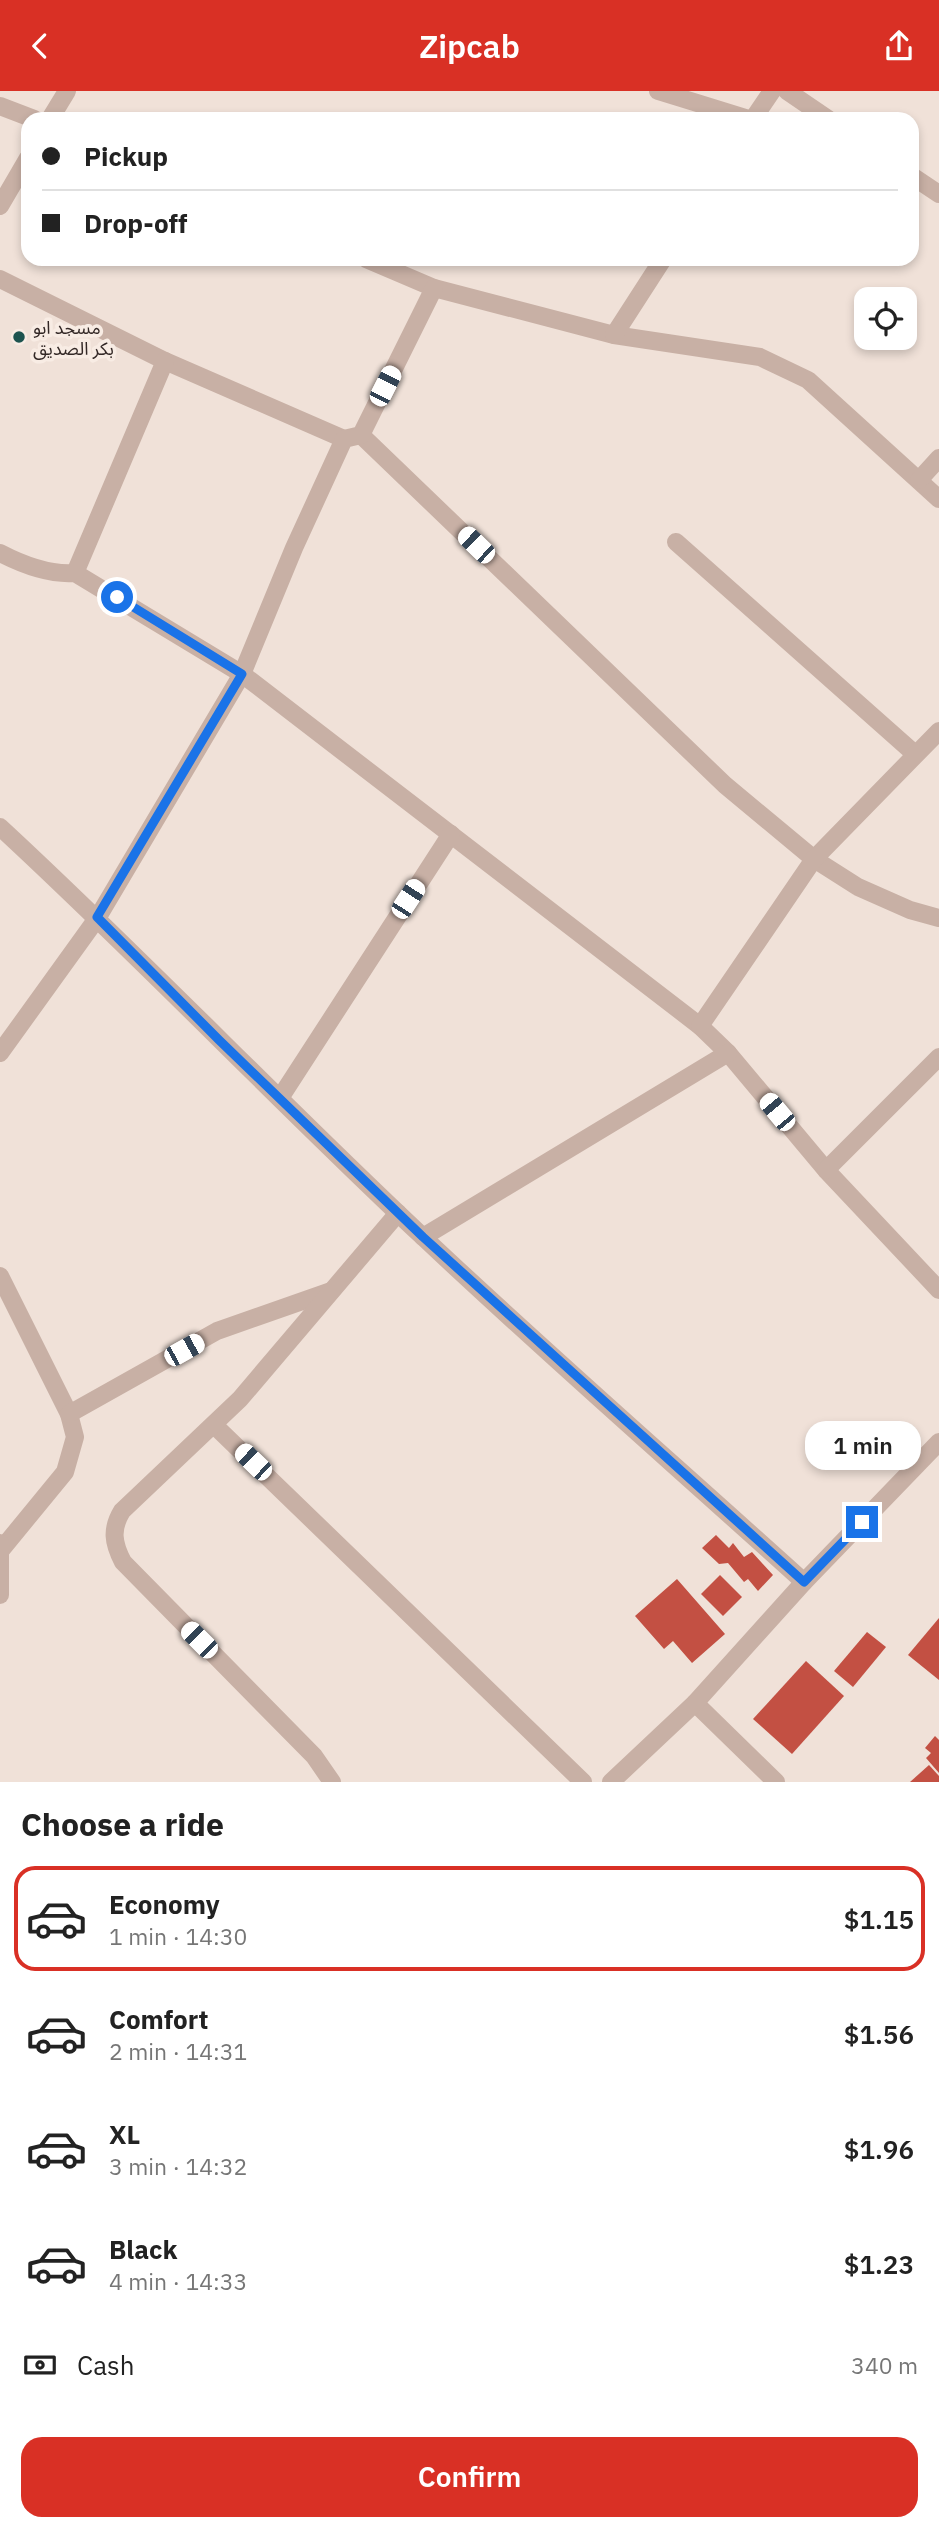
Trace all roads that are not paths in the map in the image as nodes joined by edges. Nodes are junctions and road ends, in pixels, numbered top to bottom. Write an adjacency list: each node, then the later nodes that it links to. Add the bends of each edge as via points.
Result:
1 (67, 91): 6 (street)
2 (658, 91): 7 (street)
3 (772, 91): 8 (street)
4 (787, 91): 9 (street)
5 (0, 106): 10 (street)
6 (54, 112)
7 (728, 112)
8 (756, 112)
9 (818, 112)
10 (21, 114)
11 (21, 169): 14 (street)
12 (919, 181): 13 (street)
13 (939, 194)
14 (0, 206)
15 (382, 266): 18 (street)
16 (658, 266): 19 (street)
17 (0, 279): 20 (street)
18 (434, 288): 19 (street); 21 (street)
19 (614, 335): 23 (street, via 760,358 786,369 808,380)
20 (165, 361): 21 (street); 27 (street)
21 (353, 437): 28 (street, via 294,548); 33 (street, via 725,785)
22 (939, 458): 23 (street)
23 (919, 480): 24 (street)
24 (939, 499)
25 (676, 542): 30 (street)
26 (0, 553): 27 (street, via 43,570)
27 (75, 573): 28 (street)
28 (242, 674): 32 (street); 34 (street)
29 (939, 731): 30 (street)
30 (915, 754): 33 (street)
31 (0, 827): 34 (street)
32 (451, 834): 36 (street); 40 (street)
33 (814, 859): 35 (street, via 858,887); 36 (street)
34 (97, 917): 37 (street); 40 (street)
35 (939, 918)
36 (700, 1026): 38 (street)
37 (0, 1053)
38 (728, 1053): 41 (street); 43 (street)
39 (939, 1056): 41 (street)
40 (280, 1098): 42 (street)
41 (826, 1170): 45 (street)
42 (398, 1213): 43 (street); 46 (street)
43 (423, 1237): 52 (street)
44 (0, 1276): 47 (street)
45 (939, 1290)
46 (331, 1291): 47 (street, via 217,1331); 48 (street)
47 (69, 1414): 51 (street, via 75,1437 65,1472)
48 (214, 1425): 55 (street, via 122,1511 113,1532 116,1548 123,1562 314,1756); 56 (street)
49 (939, 1443): 52 (street)
50 (0, 1543): 51 (street)
51 (1, 1550): 53 (street)
52 (804, 1582): 54 (street)
53 (0, 1595)
54 (695, 1703): 57 (street); 58 (street)
55 (332, 1782)
56 (583, 1782)
57 (611, 1782)
58 (775, 1782)

